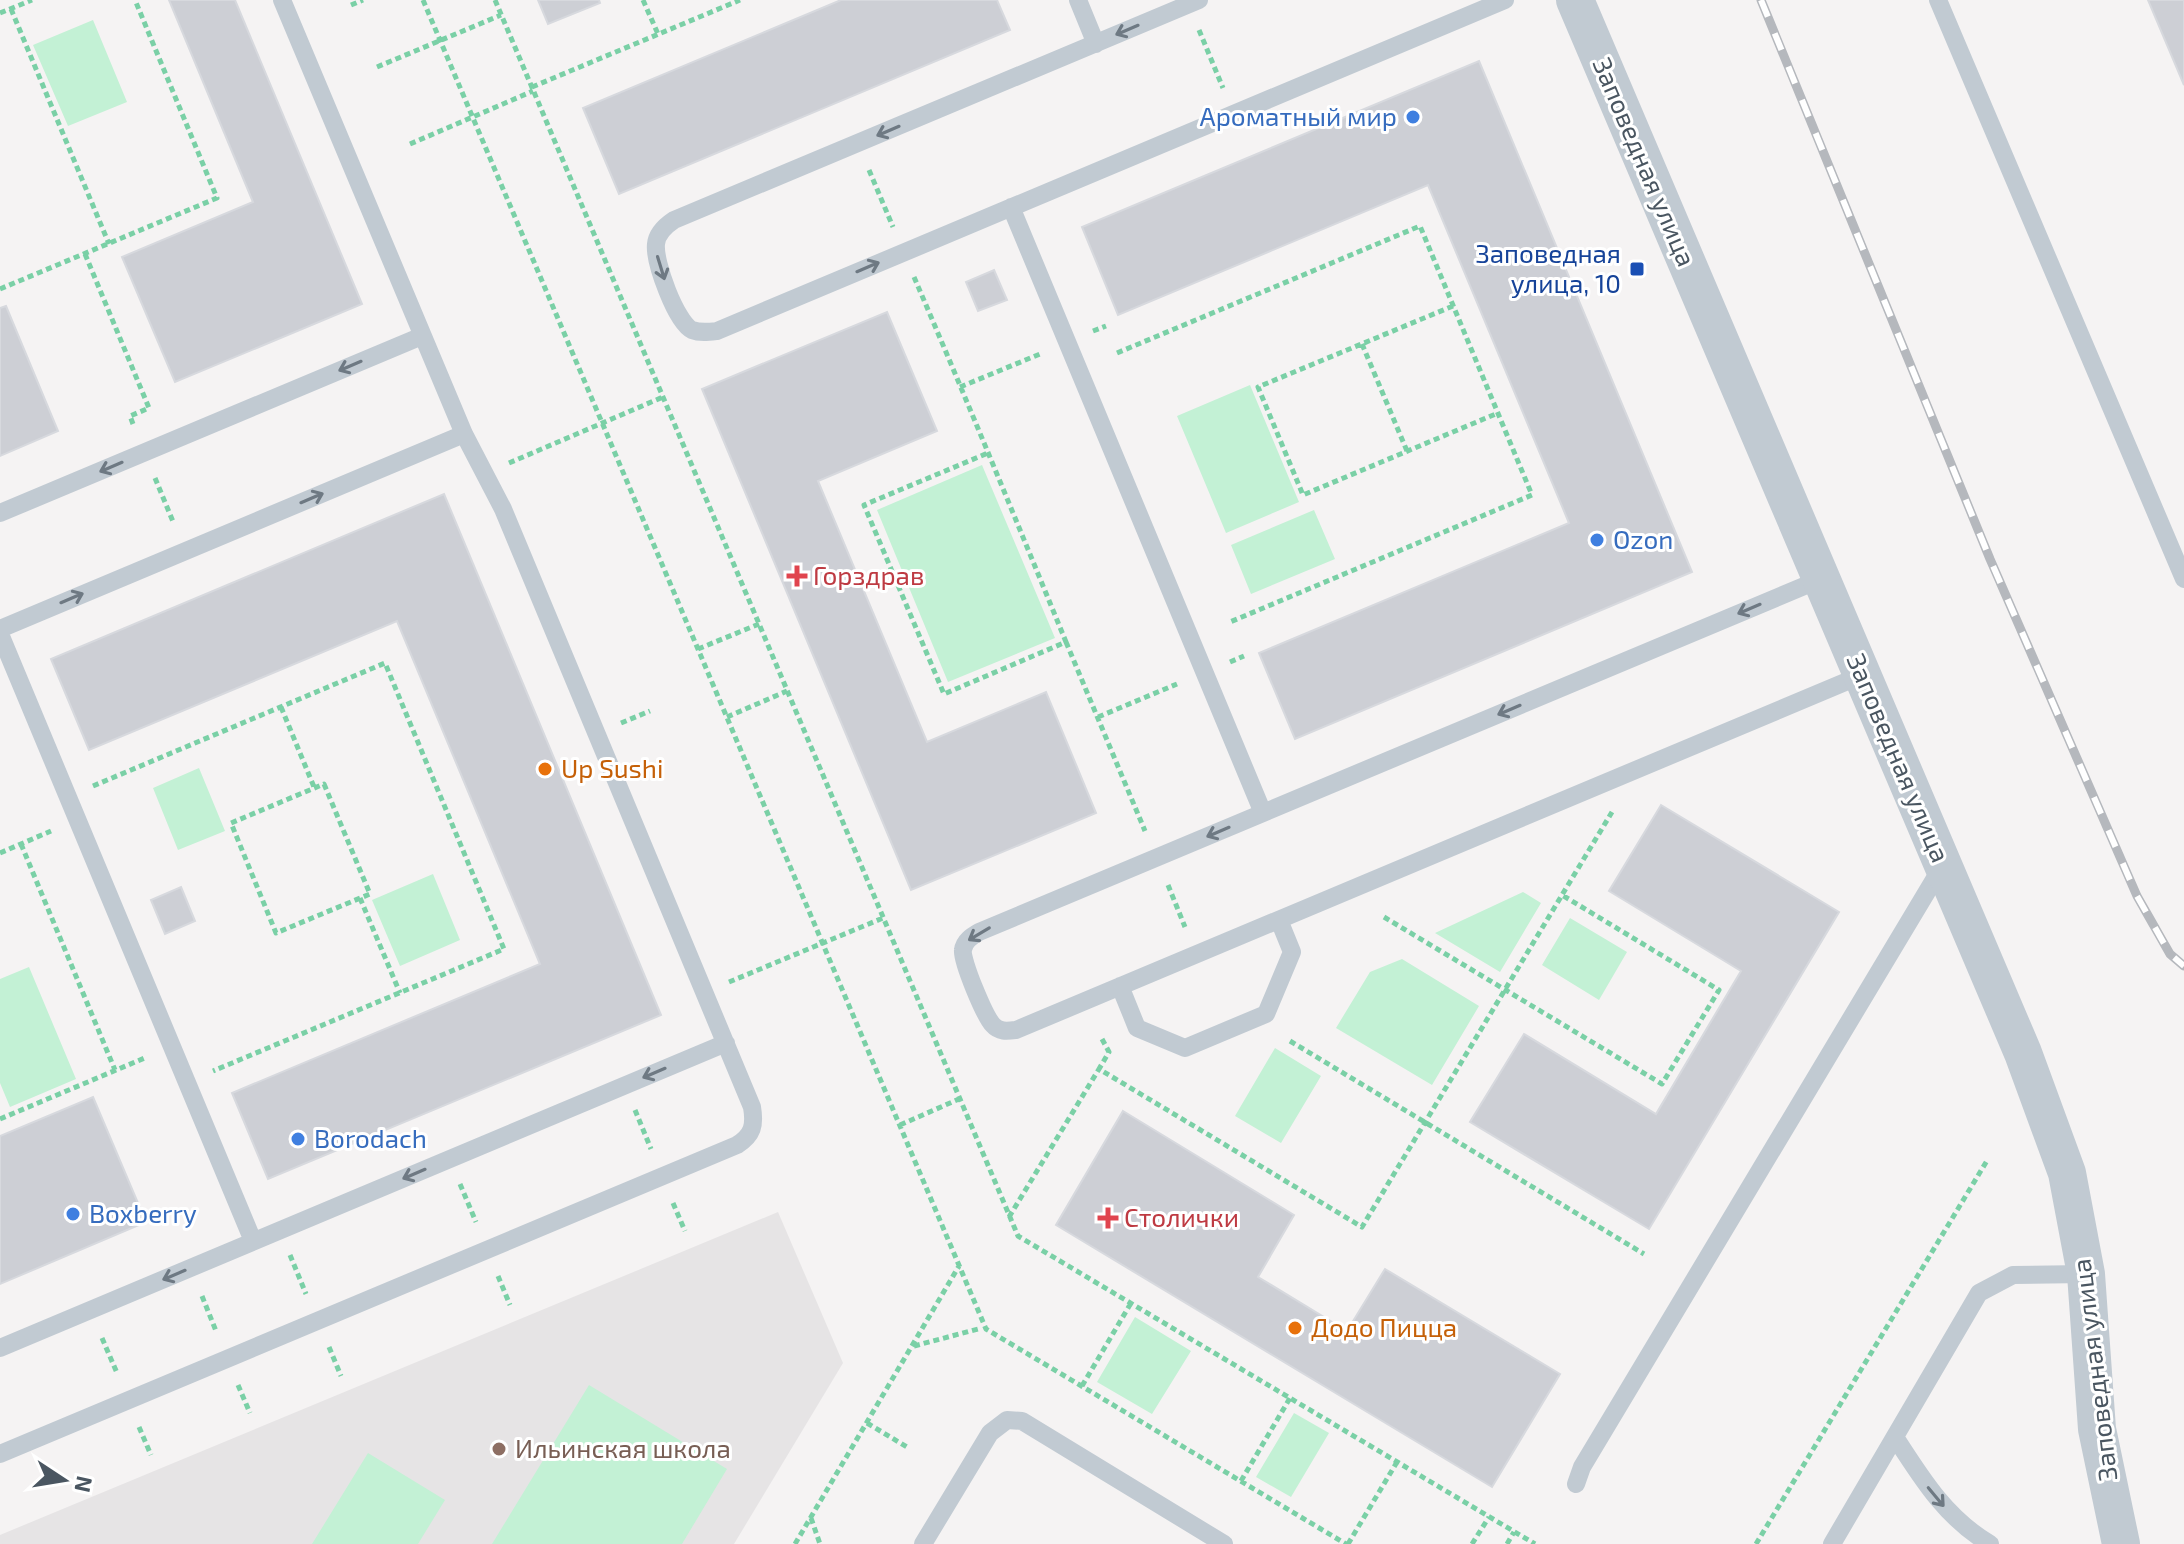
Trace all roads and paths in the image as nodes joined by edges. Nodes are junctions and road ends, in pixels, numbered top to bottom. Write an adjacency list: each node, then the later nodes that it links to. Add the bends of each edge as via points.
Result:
1 (32, 0): 15 (path)
2 (135, 0): 27 (path, via 217,198)
3 (282, 0): 32 (lane)
4 (363, 0): 14 (path)
5 (423, 0): 19 (path)
6 (495, 0): 17 (path)
7 (643, 0): 18 (path)
8 (740, 0): 18 (path)
9 (1078, 0): 20 (lane)
10 (1505, 0): 23 (lane)
11 (1575, 0): 47 (street, Заповедная улица)
12 (1938, 0): 48 (lane)
13 (1194, 2): 20 (lane, one-way to 20); 23 (path)
14 (351, 5)
15 (11, 9): 16 (path); 27 (path)
16 (0, 13)
17 (501, 15): 19 (path); 22 (path)
18 (658, 34): 22 (path)
19 (441, 40): 21 (path); 24 (path)
20 (1096, 44): 26 (lane, one-way to 26, via 674,220 656,242 657,263 689,329 717,331)
21 (377, 67)
22 (533, 89): 24 (path); 38 (path)
23 (1234, 114): 26 (lane)
24 (473, 116): 25 (path); 41 (path)
25 (410, 144)
26 (1011, 207): 33 (lane)
27 (109, 244): 28 (path)
28 (85, 254): 29 (path); 36 (path)
29 (0, 289)
30 (1453, 306): 34 (path); 35 (path, via 1420,226); 40 (path)
31 (1106, 326): 33 (path)
32 (422, 336): 42 (lane); 46 (lane, one-way to 46)
33 (1067, 342): 37 (path); 55 (lane)
34 (1362, 344): 43 (path); 43 (path, via 1258,387 1303,495)
35 (1117, 353)
36 (140, 386)
37 (960, 387)
38 (663, 397): 41 (path); 50 (path)
39 (969, 409): 44 (path)
40 (1498, 413): 43 (path); 49 (path, via 1532,495)
41 (603, 423): 45 (path); 53 (path)
42 (464, 434): 45 (lane); 51 (lane, one-way to 42)
43 (1407, 451)
44 (988, 453): 52 (path); 52 (path, via 864,505 944,694)
45 (484, 474): 78 (lane)
46 (0, 513)
47 (1821, 579): 56 (street, Заповедная улица); 64 (lane, one-way to 64)
48 (2184, 579)
49 (1230, 622)
50 (759, 624): 53 (path); 57 (path)
51 (0, 631): 92 (lane)
52 (1066, 642): 60 (path)
53 (698, 649): 59 (path)
54 (1244, 656): 55 (path)
55 (1204, 672): 60 (path); 64 (lane)
56 (1862, 675): 61 (lane); 67 (street, Заповедная улица)
57 (787, 691): 59 (path); 71 (path)
58 (281, 707): 62 (path); 63 (path); 77 (path, via 385,663 504,949)
59 (727, 717): 73 (path)
60 (1098, 717): 66 (path)
61 (1637, 770): 68 (path); 72 (lane)
62 (122, 774)
63 (314, 787): 69 (path, via 324,784 370,894); 69 (path, via 231,823 276,933)
64 (1263, 813): 66 (lane, one-way to 66)
65 (21, 844): 84 (path)
66 (1157, 858): 74 (path); 75 (lane, one-way to 75, via 979,932 963,950 994,1028 1004,1031)
67 (1943, 865): 95 (street, Заповедная улица, via 2067,1173); 108 (lane)
68 (1562, 895): 76 (path); 76 (path, via 1719,990 1662,1084)
69 (360, 898): 77 (path)
70 (1384, 917): 76 (path)
71 (883, 918): 73 (path); 86 (path)
72 (1279, 920): 74 (lane); 75 (lane, via 1292,952 1266,1014 1185,1048 1137,1028)
73 (823, 943): 78 (path); 89 (path)
74 (1196, 954): 75 (lane)
75 (1120, 986)
76 (1505, 989): 88 (path)
77 (400, 993): 82 (path)
78 (705, 993): 81 (lane)
79 (1102, 1039): 83 (path, via 1109,1052)
80 (1290, 1041): 88 (path)
81 (726, 1043): 92 (lane, one-way to 92); 105 (lane, via 754,1123 749,1137 737,1145)
82 (241, 1060)
83 (1099, 1069): 88 (path, via 1362,1227); 91 (path)
84 (115, 1070)
85 (87, 1082): 87 (path)
86 (959, 1099): 89 (path); 91 (path)
87 (0, 1118)
88 (1425, 1122): 93 (path)
89 (900, 1125): 94 (path)
90 (1988, 1159): 120 (path)
91 (1009, 1217): 96 (path, via 1018,1236)
92 (253, 1241): 99 (lane, one-way to 99)
93 (1644, 1254)
94 (959, 1266): 98 (path); 100 (path, via 986,1329)
95 (2086, 1274): 103 (lane, via 2013,1275 1979,1293); 123 (street, Заповедная улица, via 2097,1429)
96 (1131, 1303): 100 (path); 101 (path)
97 (978, 1329): 98 (path)
98 (913, 1346): 102 (path)
99 (0, 1348)
100 (1082, 1386): 107 (path)
101 (1290, 1398): 106 (path); 107 (path)
102 (867, 1423): 104 (path); 109 (path)
103 (1895, 1437): 121 (lane); 122 (lane, one-way to 122, via 1932,1495 1965,1529)
104 (907, 1447)
105 (0, 1454)
106 (1397, 1462): 110 (path); 116 (path)
107 (1241, 1481): 116 (path)
108 (1576, 1484)
109 (811, 1517): 112 (path); 113 (path)
110 (1489, 1517): 111 (path); 117 (path)
111 (1514, 1532): 118 (path); 119 (path)
112 (795, 1544)
113 (820, 1544)
114 (923, 1544): 115 (lane, via 990,1433 1007,1420 1033,1427)
115 (1224, 1544)
116 (1347, 1544)
117 (1472, 1544)
118 (1507, 1544)
119 (1535, 1544)
120 (1756, 1544)
121 (1832, 1544)
122 (1990, 1544)
123 (2121, 1544)

